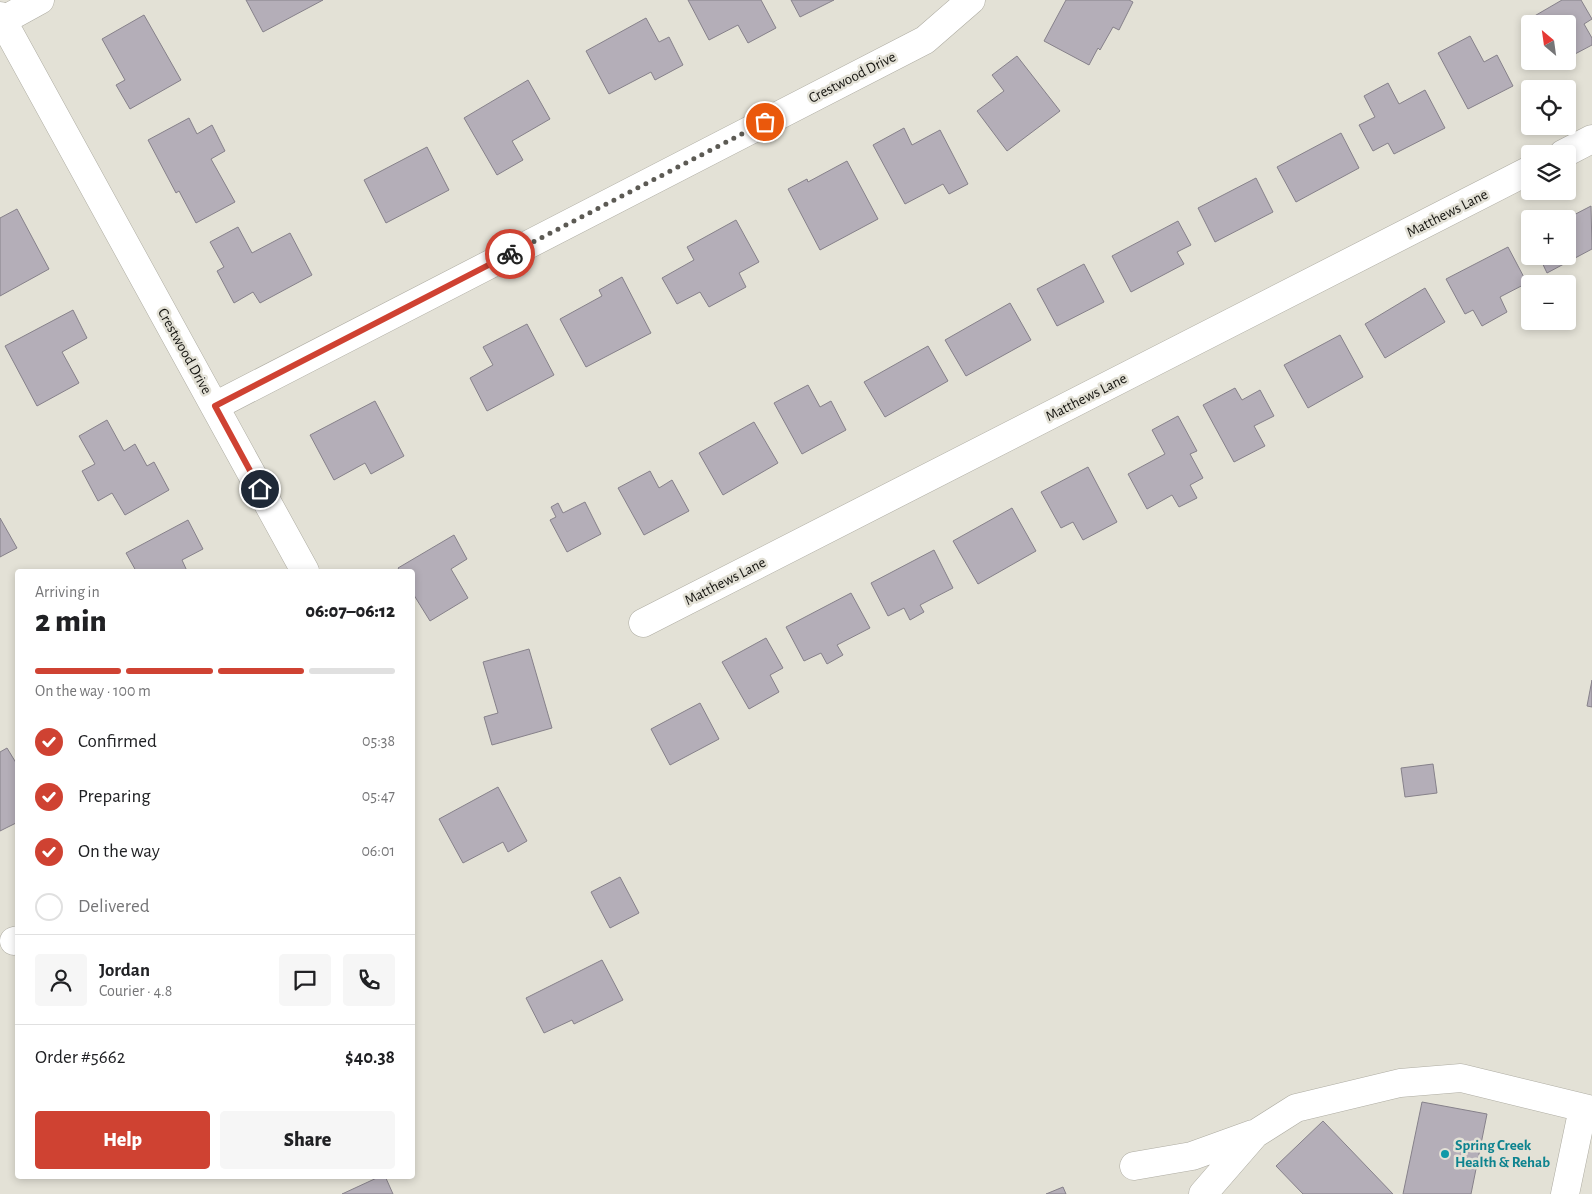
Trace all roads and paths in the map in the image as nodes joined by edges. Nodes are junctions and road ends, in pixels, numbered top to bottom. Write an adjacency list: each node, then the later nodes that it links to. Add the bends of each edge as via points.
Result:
1 (40, 0): 3 (street)
2 (971, 0): 7 (street, Crestwood Drive, via 924,40)
3 (1, 19): 7 (street, Crestwood Drive)
4 (1592, 139): 5 (street)
5 (1576, 147)
6 (1521, 175): 9 (street, Matthews Lane)
7 (215, 406): 8 (street)
8 (304, 569)
9 (643, 623)
10 (1588, 1109): 11 (street, via 1461,1078 1400,1083 1296,1108); 14 (street)
11 (1255, 1134): 12 (street, via 1192,1156); 13 (street)
12 (1134, 1166)
13 (1203, 1194)
14 (1565, 1194)

